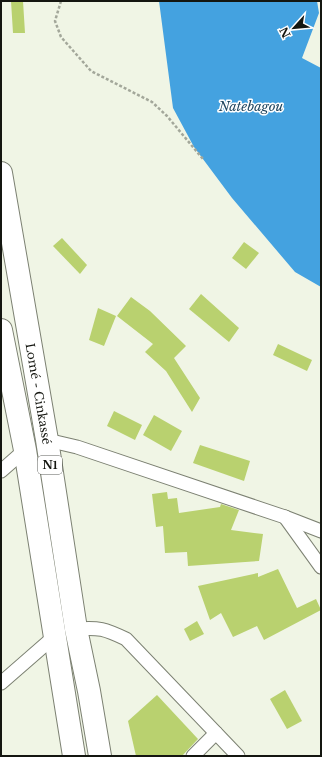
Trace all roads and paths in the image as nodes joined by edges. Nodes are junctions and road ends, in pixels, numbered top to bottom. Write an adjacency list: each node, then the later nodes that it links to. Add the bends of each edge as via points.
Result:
1 (61, 1): 2 (path, via 55,21 66,43 91,71 152,102 167,116)
2 (202, 159)
3 (1, 173): 5 (highway, Lomé - Cinkassé / N1)
4 (1, 330): 6 (highway, Lomé - Cinkassé / N1)
5 (47, 440): 8 (street, via 77,447); 11 (highway, Lomé - Cinkassé / N1)
6 (25, 450): 7 (street); 12 (highway, Lomé - Cinkassé / N1)
7 (1, 471)
8 (285, 517): 9 (street); 10 (street)
9 (321, 531)
10 (321, 567)
11 (76, 629): 12 (highway); 14 (street, via 96,627 109,630 126,639); 16 (highway, Lomé - Cinkassé / N1)
12 (55, 636): 13 (street); 15 (highway, Lomé - Cinkassé / N1)
13 (1, 683)
14 (216, 733): 17 (street); 18 (street)
15 (74, 756)
16 (100, 756)
17 (193, 756)
18 (238, 756)

